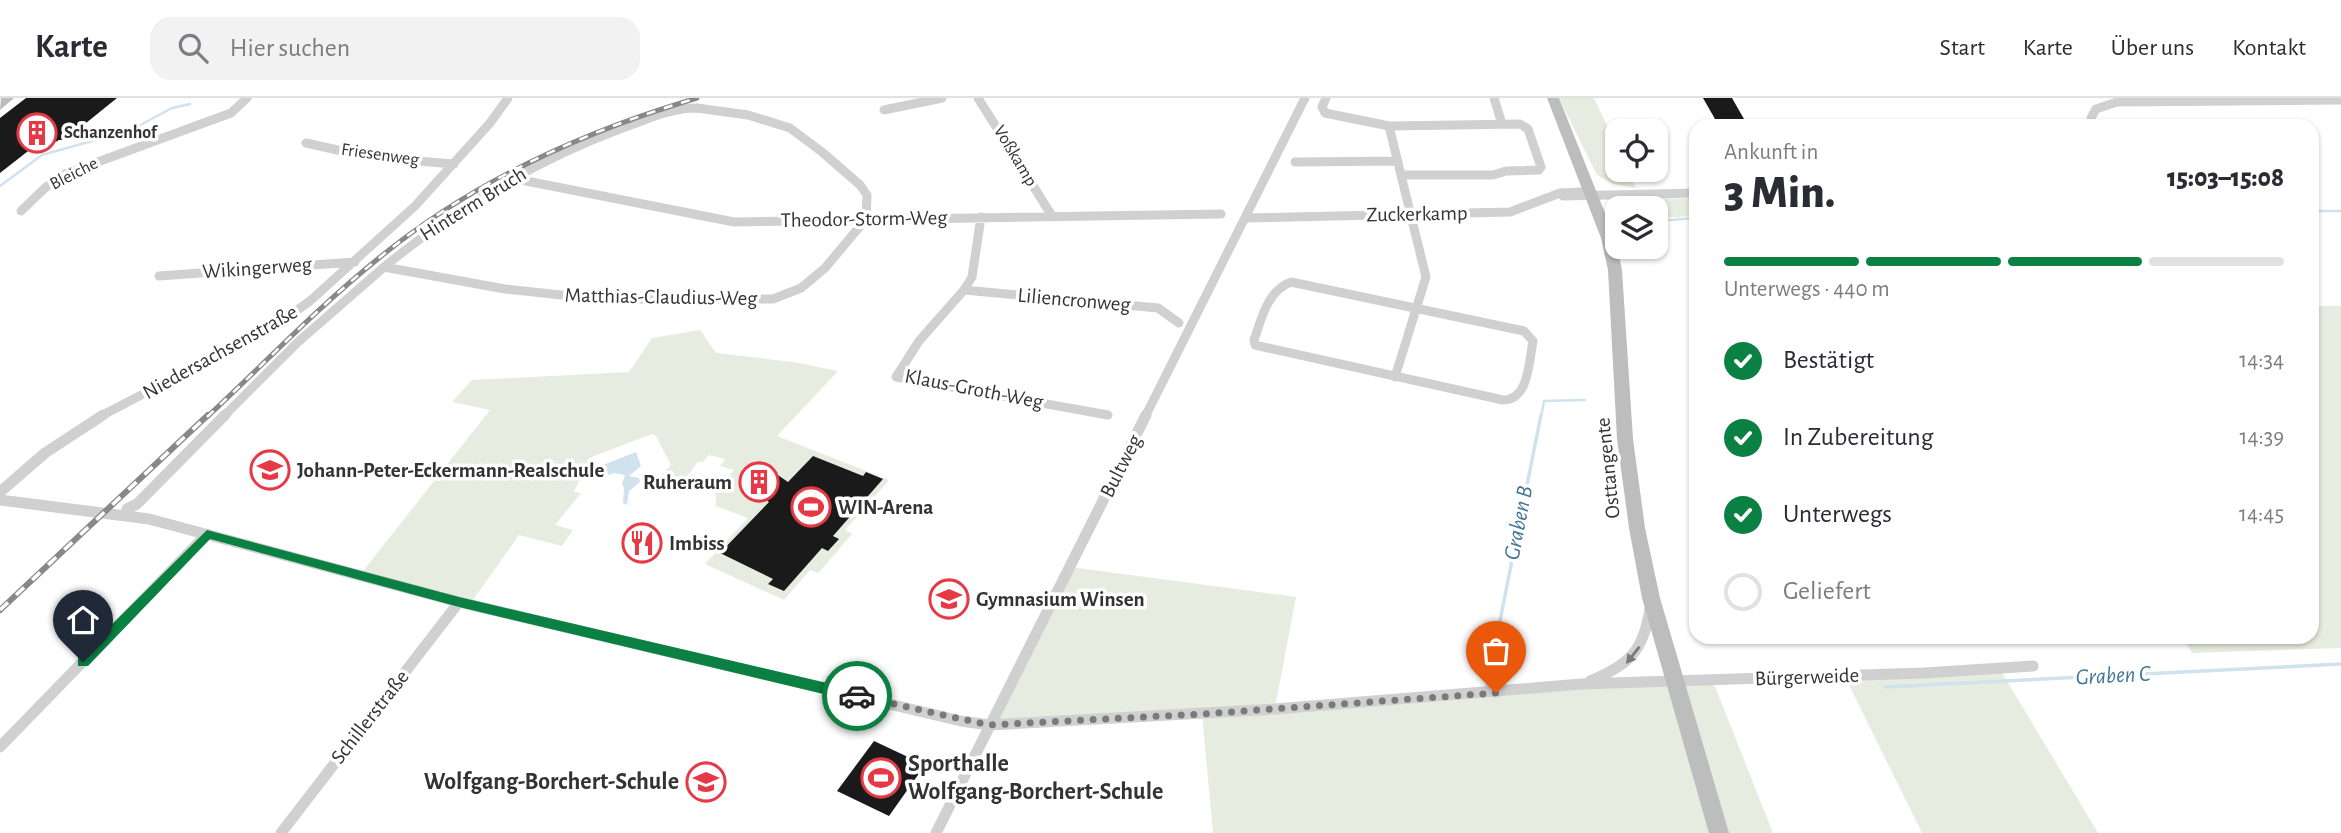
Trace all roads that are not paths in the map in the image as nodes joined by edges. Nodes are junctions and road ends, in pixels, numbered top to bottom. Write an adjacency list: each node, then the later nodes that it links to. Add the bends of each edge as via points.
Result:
1 (8, 98): 11 (main road)
2 (247, 98): 27 (street, Bleiche, via 231,113 65,174)
3 (508, 98): 19 (street, Niedersachsenstraße)
4 (942, 98): 12 (street)
5 (978, 98): 31 (street, Voßkamp)
6 (1305, 98): 26 (street, Bultweg)
7 (1326, 98): 15 (street, via 1325,113)
8 (1494, 98): 14 (street)
9 (1553, 98): 22 (main road, Osttangente)
10 (2341, 100): 13 (street, via 2117,102 2096,109)
11 (0, 106)
12 (884, 110)
13 (2091, 119)
14 (1502, 124): 15 (street); 20 (street, via 1526,126 1541,163 1539,170)
15 (1390, 126): 17 (street)
16 (306, 143): 19 (street, Friesenweg, via 347,154)
17 (1398, 161): 18 (street); 20 (street)
18 (1294, 162)
19 (454, 164): 37 (street, Niedersachsenstraße)
20 (1401, 175): 28 (street)
21 (512, 178): 34 (street, Theodor-Storm-Weg, via 734,222); 34 (street, Hinterm Bruch, via 566,150 671,111 702,108 792,129 860,185 867,195); 38 (street, Hinterm Bruch, via 444,219)
22 (1592, 194): 23 (street, Zuckerkamp); 28 (street, Zuckerkamp, via 1579,198 1555,195 1510,212); 35 (main road, Osttangente)
23 (1649, 194): 24 (street, Zuckerkamp); 25 (street)
24 (1689, 194)
25 (1643, 196)
26 (1255, 202): 32 (street); 33 (street, Bultweg)
27 (21, 211)
28 (1412, 212): 32 (street, Zuckerkamp); 41 (street, via 1426,277)
29 (1221, 214): 31 (street, Theodor-Storm-Weg)
30 (981, 216): 31 (street, Theodor-Storm-Weg); 34 (street, Theodor-Storm-Weg); 40 (street, Klaus-Groth-Weg, via 977,257)
31 (1052, 216)
32 (1276, 216): 33 (street, Zuckerkamp)
33 (1246, 218): 54 (street, Bultweg)
34 (866, 219): 38 (street, Matthias-Claudius-Weg, via 808,285 773,299 598,299 505,289)
35 (1605, 230)
36 (1612, 259): 49 (main road, Osttangente, via 1630,485)
37 (355, 262): 39 (street, Wikingerweg); 45 (street, Niedersachsenstraße, via 279,323 67,436)
38 (383, 267): 47 (street, Hinterm Bruch)
39 (159, 276)
40 (964, 290): 42 (street, Liliencronweg, via 1158,308); 44 (street, Klaus-Groth-Weg, via 919,341 896,377)
41 (1417, 308): 43 (street); 43 (street, via 1514,327 1531,336 1522,392 1513,400 1503,400); 43 (street, via 1291,282 1274,291 1254,340 1265,348)
42 (1179, 323)
43 (1395, 377)
44 (1108, 415)
45 (0, 492)
46 (0, 500): 47 (street, Bürgerweide)
47 (125, 515): 48 (street, Bürgerweide)
48 (207, 534): 50 (street, Bürgerweide); 55 (street)
49 (1651, 598): 52 (main road, Osttangente); 53 (street, Bürgerweide, one-way to 53, via 1649,623 1636,653 1625,665)
50 (459, 602): 54 (street, Bürgerweide); 56 (street, Schillerstraße)
51 (2033, 667): 52 (street, Bürgerweide)
52 (1673, 680): 53 (street, Bürgerweide); 58 (main road, Osttangente)
53 (1581, 684): 54 (street, Bürgerweide)
54 (989, 725): 57 (street, Bultweg)
55 (0, 747)
56 (281, 833)
57 (936, 833)
58 (1719, 833)

